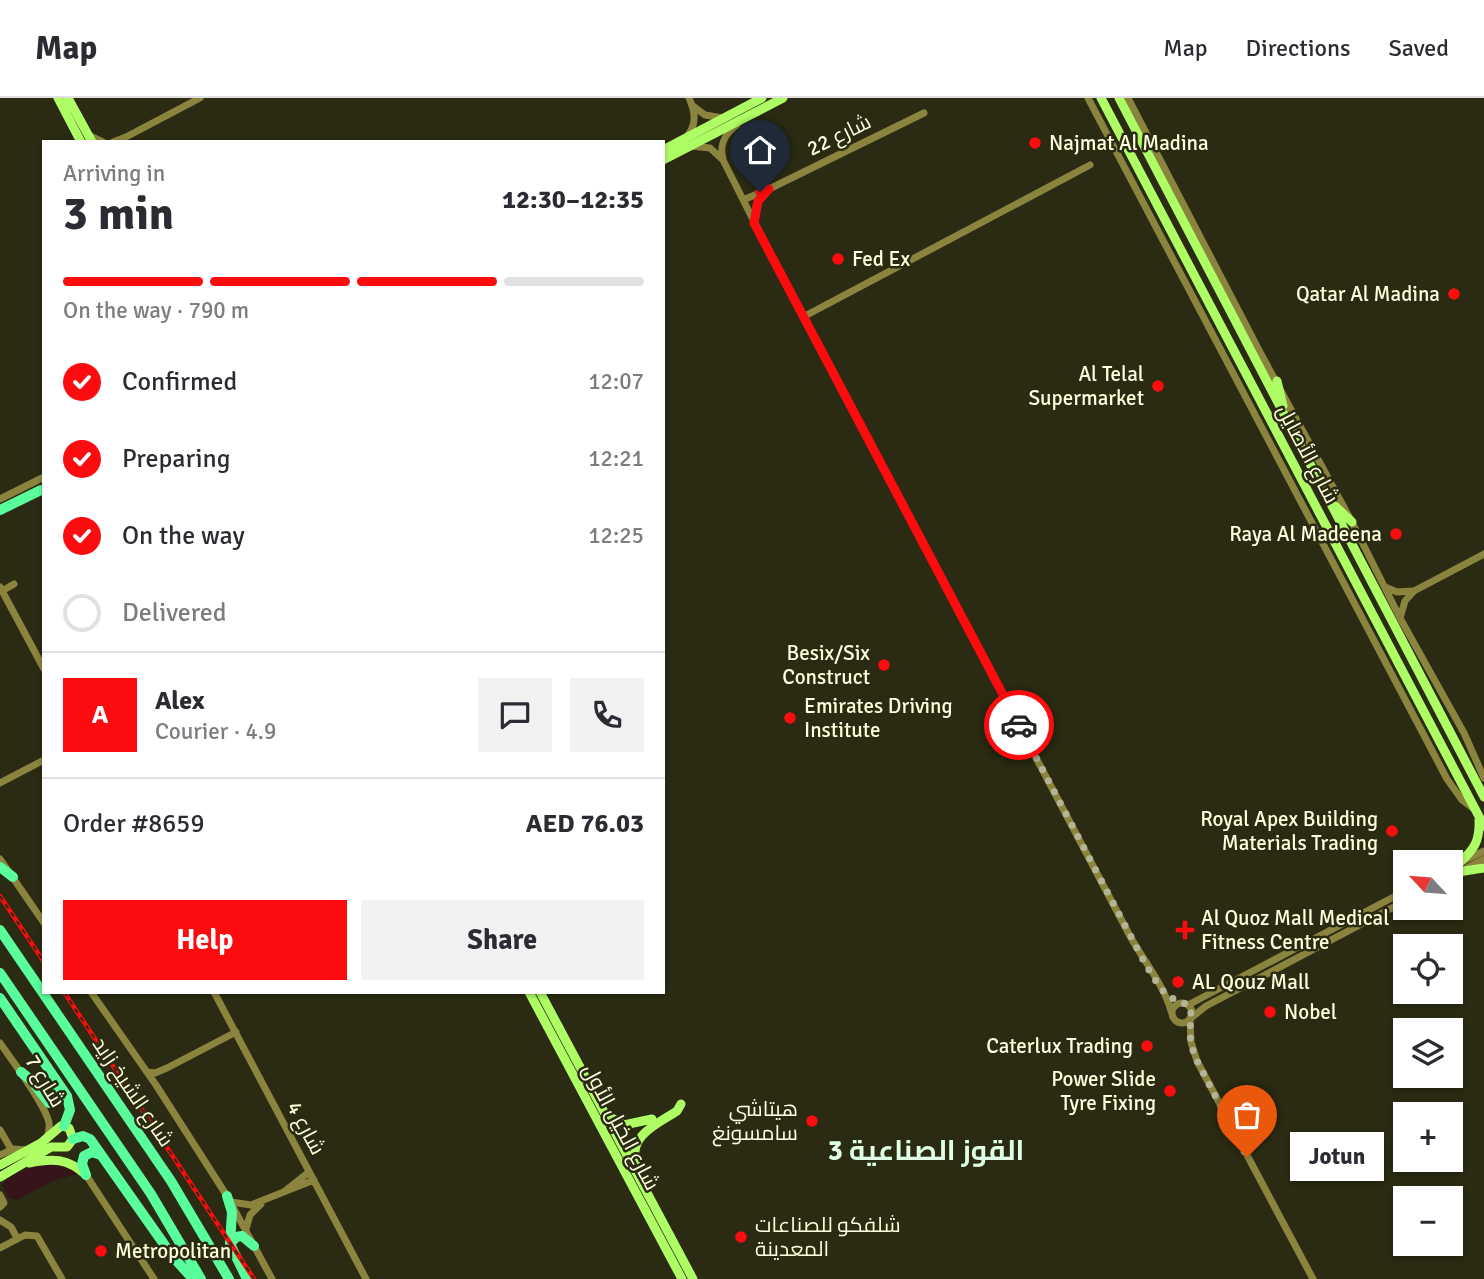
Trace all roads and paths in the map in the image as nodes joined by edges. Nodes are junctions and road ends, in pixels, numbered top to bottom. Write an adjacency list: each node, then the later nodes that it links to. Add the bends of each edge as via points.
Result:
1 (58, 98): 14 (main road)
2 (68, 98): 14 (main road)
3 (200, 98): 15 (street)
4 (762, 98): 13 (main road)
5 (783, 98): 12 (main road)
6 (1088, 98): 45 (street, via 1447,779)
7 (1101, 98): 45 (main road, شارع الأصايل)
8 (1119, 98): 27 (main road, شارع الأصايل)
9 (1128, 98): 26 (street)
10 (690, 102): 13 (street, via 705,115); 16 (street, via 695,121)
11 (924, 113): 22 (street, شارع 22)
12 (749, 116): 16 (main road); 19 (street, via 725,137)
13 (723, 118): 16 (main road)
14 (87, 139)
15 (123, 139)
16 (688, 142): 17 (main road); 18 (main road); 19 (street, via 710,148)
17 (665, 149)
18 (665, 159)
19 (723, 160): 21 (street)
20 (1090, 165): 25 (street)
21 (736, 185): 22 (street); 23 (street)
22 (761, 194): 23 (street, شارع 22); 24 (street)
23 (744, 202): 24 (street)
24 (754, 223): 25 (street)
25 (803, 317): 64 (street, via 1130,936)
26 (1277, 382): 27 (main road); 33 (street)
27 (1284, 414): 31 (main road, شارع الأصايل)
28 (42, 478): 30 (street)
29 (42, 489): 32 (highway)
30 (0, 499)
31 (1329, 501): 33 (main road); 44 (main road, شارع الأصايل)
32 (0, 513)
33 (1352, 522): 36 (street)
34 (1484, 554): 38 (street)
35 (14, 584): 37 (street)
36 (1384, 587): 38 (street); 39 (street)
37 (1, 589): 40 (street)
38 (1414, 591): 39 (street)
39 (1400, 618): 42 (street)
40 (42, 666)
41 (42, 761): 43 (street)
42 (1484, 778)
43 (0, 783)
44 (1484, 797)
45 (1479, 814): 46 (main road, شارع الأصايل); 50 (main road, via 1478,841)
46 (1484, 826)
47 (1484, 851): 51 (street)
48 (0, 859): 56 (street)
49 (1484, 859): 53 (street)
50 (1463, 860)
51 (1463, 864)
52 (0, 867): 56 (highway)
53 (1463, 867)
54 (1484, 868): 55 (main road)
55 (1463, 869)
56 (13, 877): 59 (street)
57 (1393, 897): 60 (street)
58 (1393, 907): 62 (street)
59 (42, 920)
60 (1336, 927): 62 (street, via 1333,936); 72 (street)
61 (0, 930): 65 (highway, شارع الشيخ زايد)
62 (1307, 953): 74 (street)
63 (0, 973): 116 (highway, شارع الشيخ زايد, via 151,1194)
64 (1164, 991): 72 (street); 73 (street)
65 (42, 992)
66 (44, 994): 117 (highway, شارع الشيخ زايد, via 171,1181)
67 (92, 994): 81 (street)
68 (216, 994): 76 (street, شارع 4)
69 (530, 994): 121 (main road, شارع الخيل الأول)
70 (541, 994): 85 (main road, شارع الخيل الأول)
71 (0, 999): 82 (highway)
72 (1185, 1004): 73 (street); 74 (street)
73 (1171, 1011): 75 (street)
74 (1191, 1018): 75 (street, via 1184,1023); 77 (street)
75 (1175, 1021): 77 (street)
76 (236, 1032): 79 (street); 97 (street, شارع 4)
77 (1191, 1042): 123 (street, via 1199,1066)
78 (0, 1043): 80 (street, شارع 7)
79 (167, 1069): 81 (street); 83 (street)
80 (21, 1072): 82 (highway, via 51,1103 60,1095); 89 (street, شارع 7, via 49,1120)
81 (147, 1072): 83 (street)
82 (52, 1077): 87 (highway, via 69,1101)
83 (156, 1085): 104 (street)
84 (681, 1104): 100 (main road, via 638,1138 633,1154)
85 (604, 1113): 86 (main road, via 624,1125); 100 (main road, شارع الخيل الأول)
86 (652, 1119)
87 (64, 1126): 89 (main road); 90 (main road, via 72,1130)
88 (0, 1130): 91 (street)
89 (46, 1139): 92 (main road)
90 (73, 1139): 94 (highway, via 88,1138); 96 (main road, via 67,1147 51,1147)
91 (11, 1149): 92 (street); 93 (street)
92 (27, 1150): 95 (main road)
93 (0, 1155)
94 (101, 1155): 98 (highway, via 84,1156); 115 (highway)
95 (0, 1164)
96 (24, 1164): 98 (main road, via 60,1160); 99 (main road)
97 (310, 1172): 101 (street, شارع 4); 102 (street)
98 (86, 1175): 114 (street)
99 (0, 1177)
100 (639, 1177): 122 (main road, شارع الخيل الأول)
101 (314, 1180): 102 (street); 120 (street, شارع 4)
102 (285, 1191): 105 (street)
103 (0, 1195): 106 (street, via 4,1203)
104 (228, 1199): 105 (street, via 248,1206); 108 (street); 110 (highway)
105 (265, 1201): 108 (street, via 252,1212)
106 (0, 1207)
107 (3, 1222): 109 (street, via 12,1228)
108 (246, 1230): 111 (street)
109 (15, 1240): 112 (street); 113 (street, via 31,1234 40,1238)
110 (230, 1244): 111 (highway, via 242,1236); 118 (highway)
111 (254, 1247): 119 (street)
112 (0, 1248)
113 (62, 1279)
114 (154, 1279)
115 (193, 1279)
116 (201, 1279)
117 (229, 1279)
118 (247, 1279)
119 (272, 1279)
120 (366, 1279)
121 (682, 1279)
122 (693, 1279)
123 (1313, 1279)

